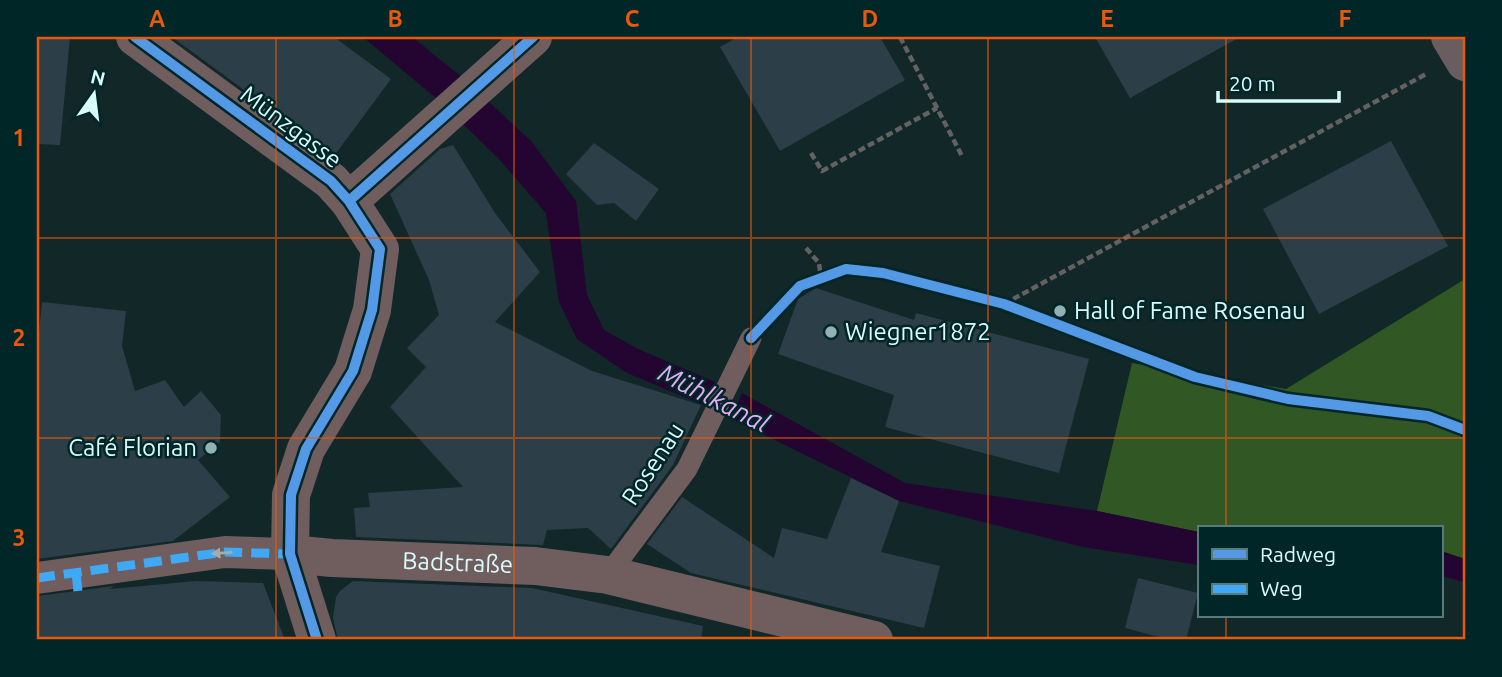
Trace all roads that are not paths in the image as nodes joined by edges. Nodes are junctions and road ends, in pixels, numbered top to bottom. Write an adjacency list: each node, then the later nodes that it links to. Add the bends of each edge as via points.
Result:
1 (135, 37): 3 (street, Münzgasse, via 331,181)
2 (533, 37): 3 (street)
3 (349, 201): 5 (street, Münzgasse, via 380,248 372,310 353,371 306,449 290,495)
4 (751, 338): 6 (lane, Rosenau, via 687,469)
5 (290, 554): 6 (street, Badstraße, via 535,566); 7 (street, Badstraße, one-way to 7, via 225,552 77,582); 8 (street, Münzgasse)
6 (608, 575): 9 (street, Badstraße)
7 (37, 578)
8 (317, 640)
9 (874, 640)

